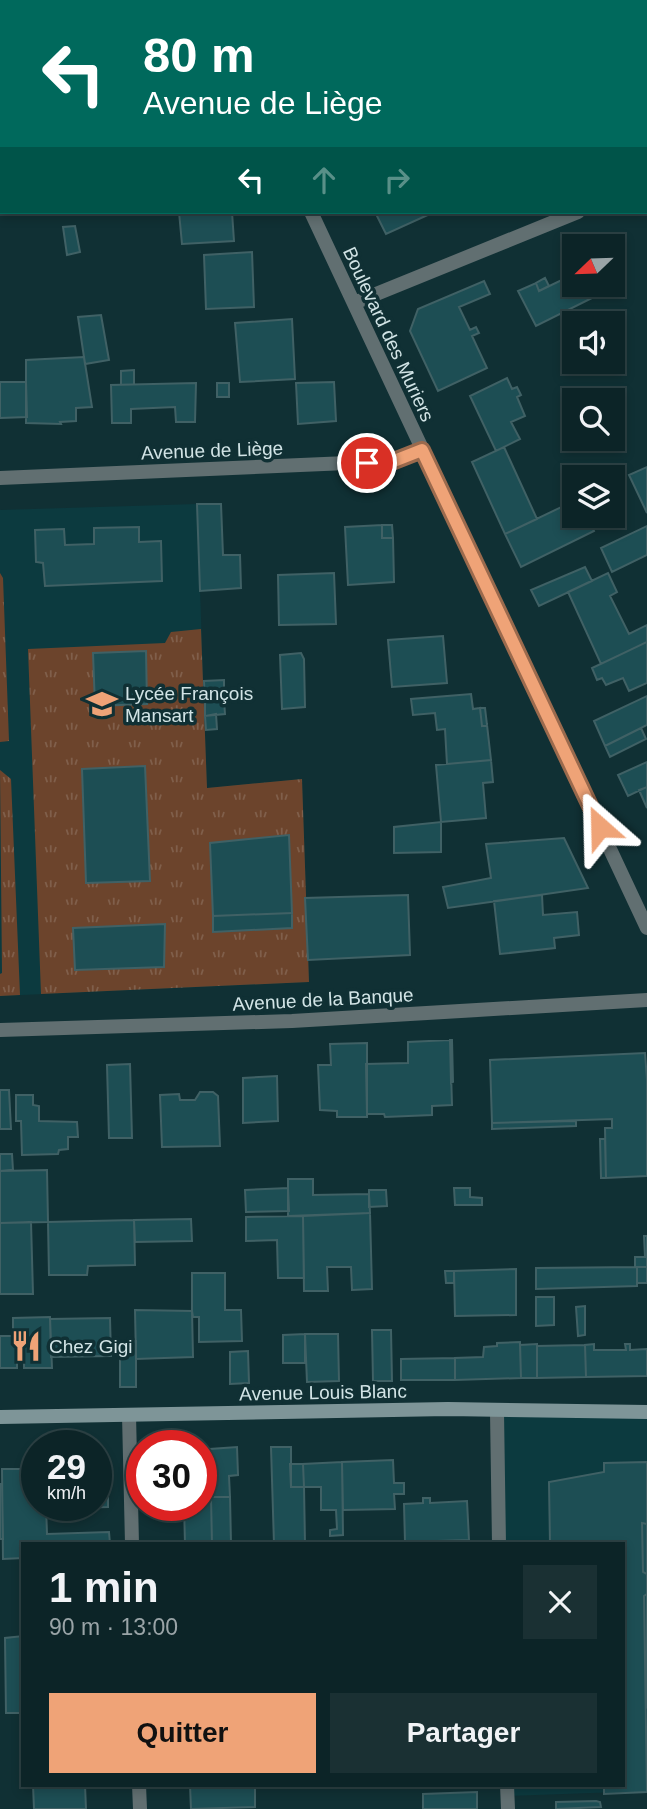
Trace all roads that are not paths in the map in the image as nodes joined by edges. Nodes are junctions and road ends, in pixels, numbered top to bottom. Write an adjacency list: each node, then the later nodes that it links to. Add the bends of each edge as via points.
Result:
1 (312, 214): 3 (street, Boulevard des Muriers)
2 (573, 214): 3 (street)
3 (354, 303): 4 (street, Boulevard des Muriers)
4 (422, 450): 5 (street, Avenue de Liège, via 394,461); 6 (street, Boulevard des Muriers)
5 (0, 478)
6 (647, 928)
7 (647, 1000): 8 (street, Avenue de la Banque, via 292,1021)
8 (0, 1030)
9 (497, 1412): 10 (main road, Avenue Louis Blanc); 11 (main road, Avenue Louis Blanc); 14 (street)
10 (647, 1412)
11 (129, 1415): 12 (main road, Avenue Louis Blanc); 13 (street)
12 (0, 1417)
13 (132, 1542)
14 (499, 1542)
15 (139, 1787): 17 (street)
16 (507, 1787): 18 (street)
17 (140, 1809)
18 (508, 1809)

